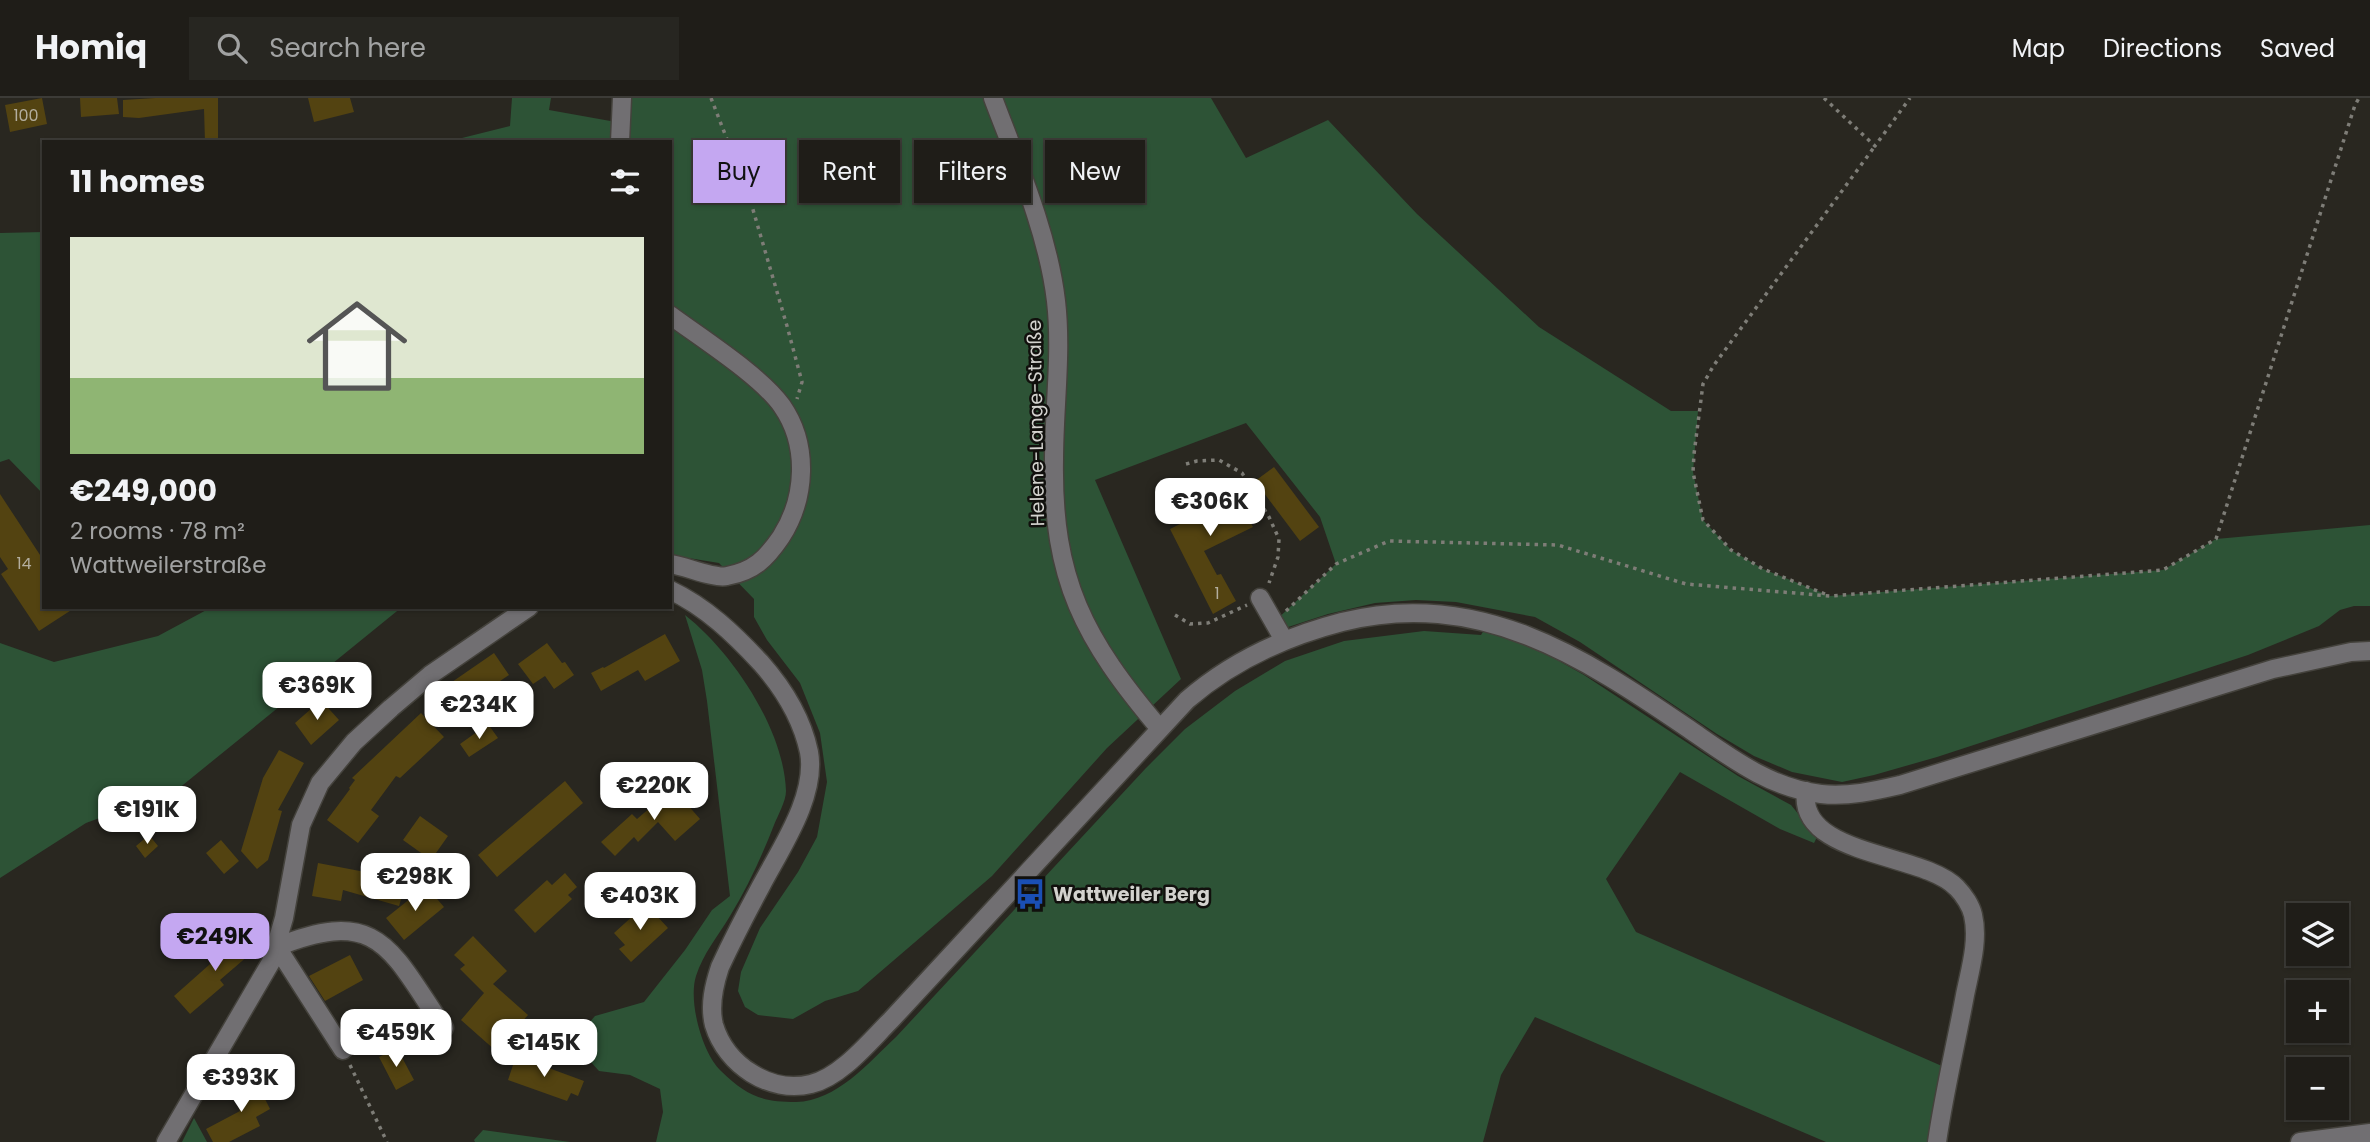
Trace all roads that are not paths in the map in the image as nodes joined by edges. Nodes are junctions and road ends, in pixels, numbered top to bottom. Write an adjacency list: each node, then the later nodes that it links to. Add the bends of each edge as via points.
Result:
1 (622, 98): 3 (street)
2 (993, 98): 11 (street, Helene-Lange-Straße, via 1051,271 1056,303 1055,495 1063,563 1081,618 1094,641)
3 (620, 140)
4 (672, 316): 5 (street, via 752,376 780,403 791,422 801,468 801,491 794,513 761,564 724,577)
5 (672, 564)
6 (672, 591): 11 (street, via 711,614 772,676 786,695 809,753 809,777 795,822 728,949 714,986 713,1014 720,1040 746,1070 764,1080 813,1084 859,1052)
7 (1260, 597): 9 (street)
8 (526, 609): 13 (street, via 430,675 354,742 320,783 300,825)
9 (1284, 640): 11 (street, via 1209,681); 12 (street, via 1361,617 1391,614 1453,615 1489,622 1537,638 1641,696 1758,775)
10 (2370, 651): 12 (street, via 2273,669 1900,785 1834,795)
11 (1160, 729)
12 (1806, 791): 18 (street, via 1815,825 1847,844 1944,877 1957,887 1973,914 1973,953)
13 (277, 947): 14 (street, via 326,931 367,934 394,955); 15 (street); 17 (street)
14 (444, 1028)
15 (343, 1050)
16 (2370, 1133): 19 (street)
17 (166, 1142)
18 (1937, 1142)
19 (2300, 1142)

